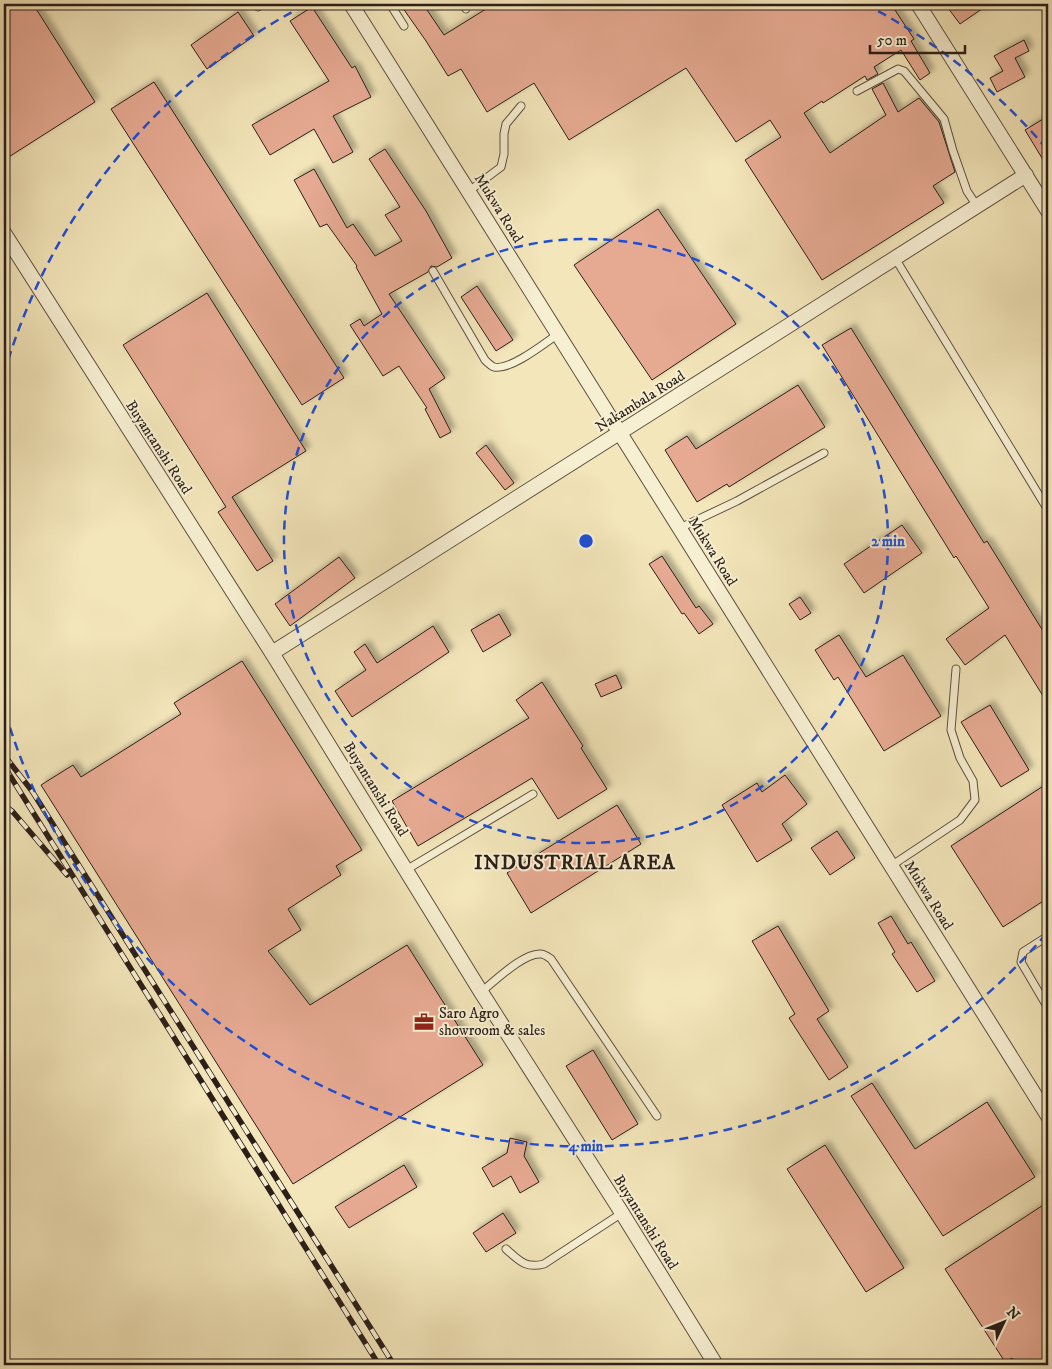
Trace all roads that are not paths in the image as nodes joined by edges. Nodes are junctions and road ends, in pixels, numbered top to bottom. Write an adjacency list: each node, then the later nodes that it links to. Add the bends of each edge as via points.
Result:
1 (390, 4): 4 (lane)
2 (918, 4): 7 (street)
3 (356, 5): 8 (street, Mukwa Road)
4 (404, 26)
5 (857, 91): 9 (lane, via 898,69 904,71 944,119 967,191)
6 (521, 106): 8 (lane, via 506,124 501,167)
7 (1026, 175): 9 (street, Nakambala Road); 10 (street)
8 (469, 191): 14 (street, Mukwa Road)
9 (977, 206): 12 (street, Nakambala Road)
10 (1048, 211)
11 (4, 233): 19 (street, Buyantanshi Road)
12 (895, 258): 15 (street, Nakambala Road); 17 (lane)
13 (433, 271): 14 (lane, via 485,360 494,367 505,367 521,359)
14 (558, 334): 15 (street, Mukwa Road)
15 (620, 433): 18 (street, Mukwa Road); 19 (street, Nakambala Road)
16 (824, 453): 18 (lane)
17 (1048, 510)
18 (680, 528): 22 (street, Mukwa Road)
19 (272, 653): 23 (street, Buyantanshi Road)
20 (956, 669): 22 (lane, via 951,730 960,758 973,781 975,800 960,820)
21 (533, 794): 23 (lane)
22 (891, 866): 28 (street, Mukwa Road)
23 (406, 870): 25 (street, Buyantanshi Road)
24 (1048, 936): 26 (lane, via 1023,952 1021,962)
25 (481, 992): 27 (lane, via 531,955 542,954 552,959); 29 (street, Buyantanshi Road)
26 (1048, 1008)
27 (657, 1116)
28 (1048, 1116)
29 (622, 1213): 30 (lane, via 544,1264 534,1267 522,1263); 31 (street, Buyantanshi Road)
30 (506, 1249)
31 (716, 1365)

